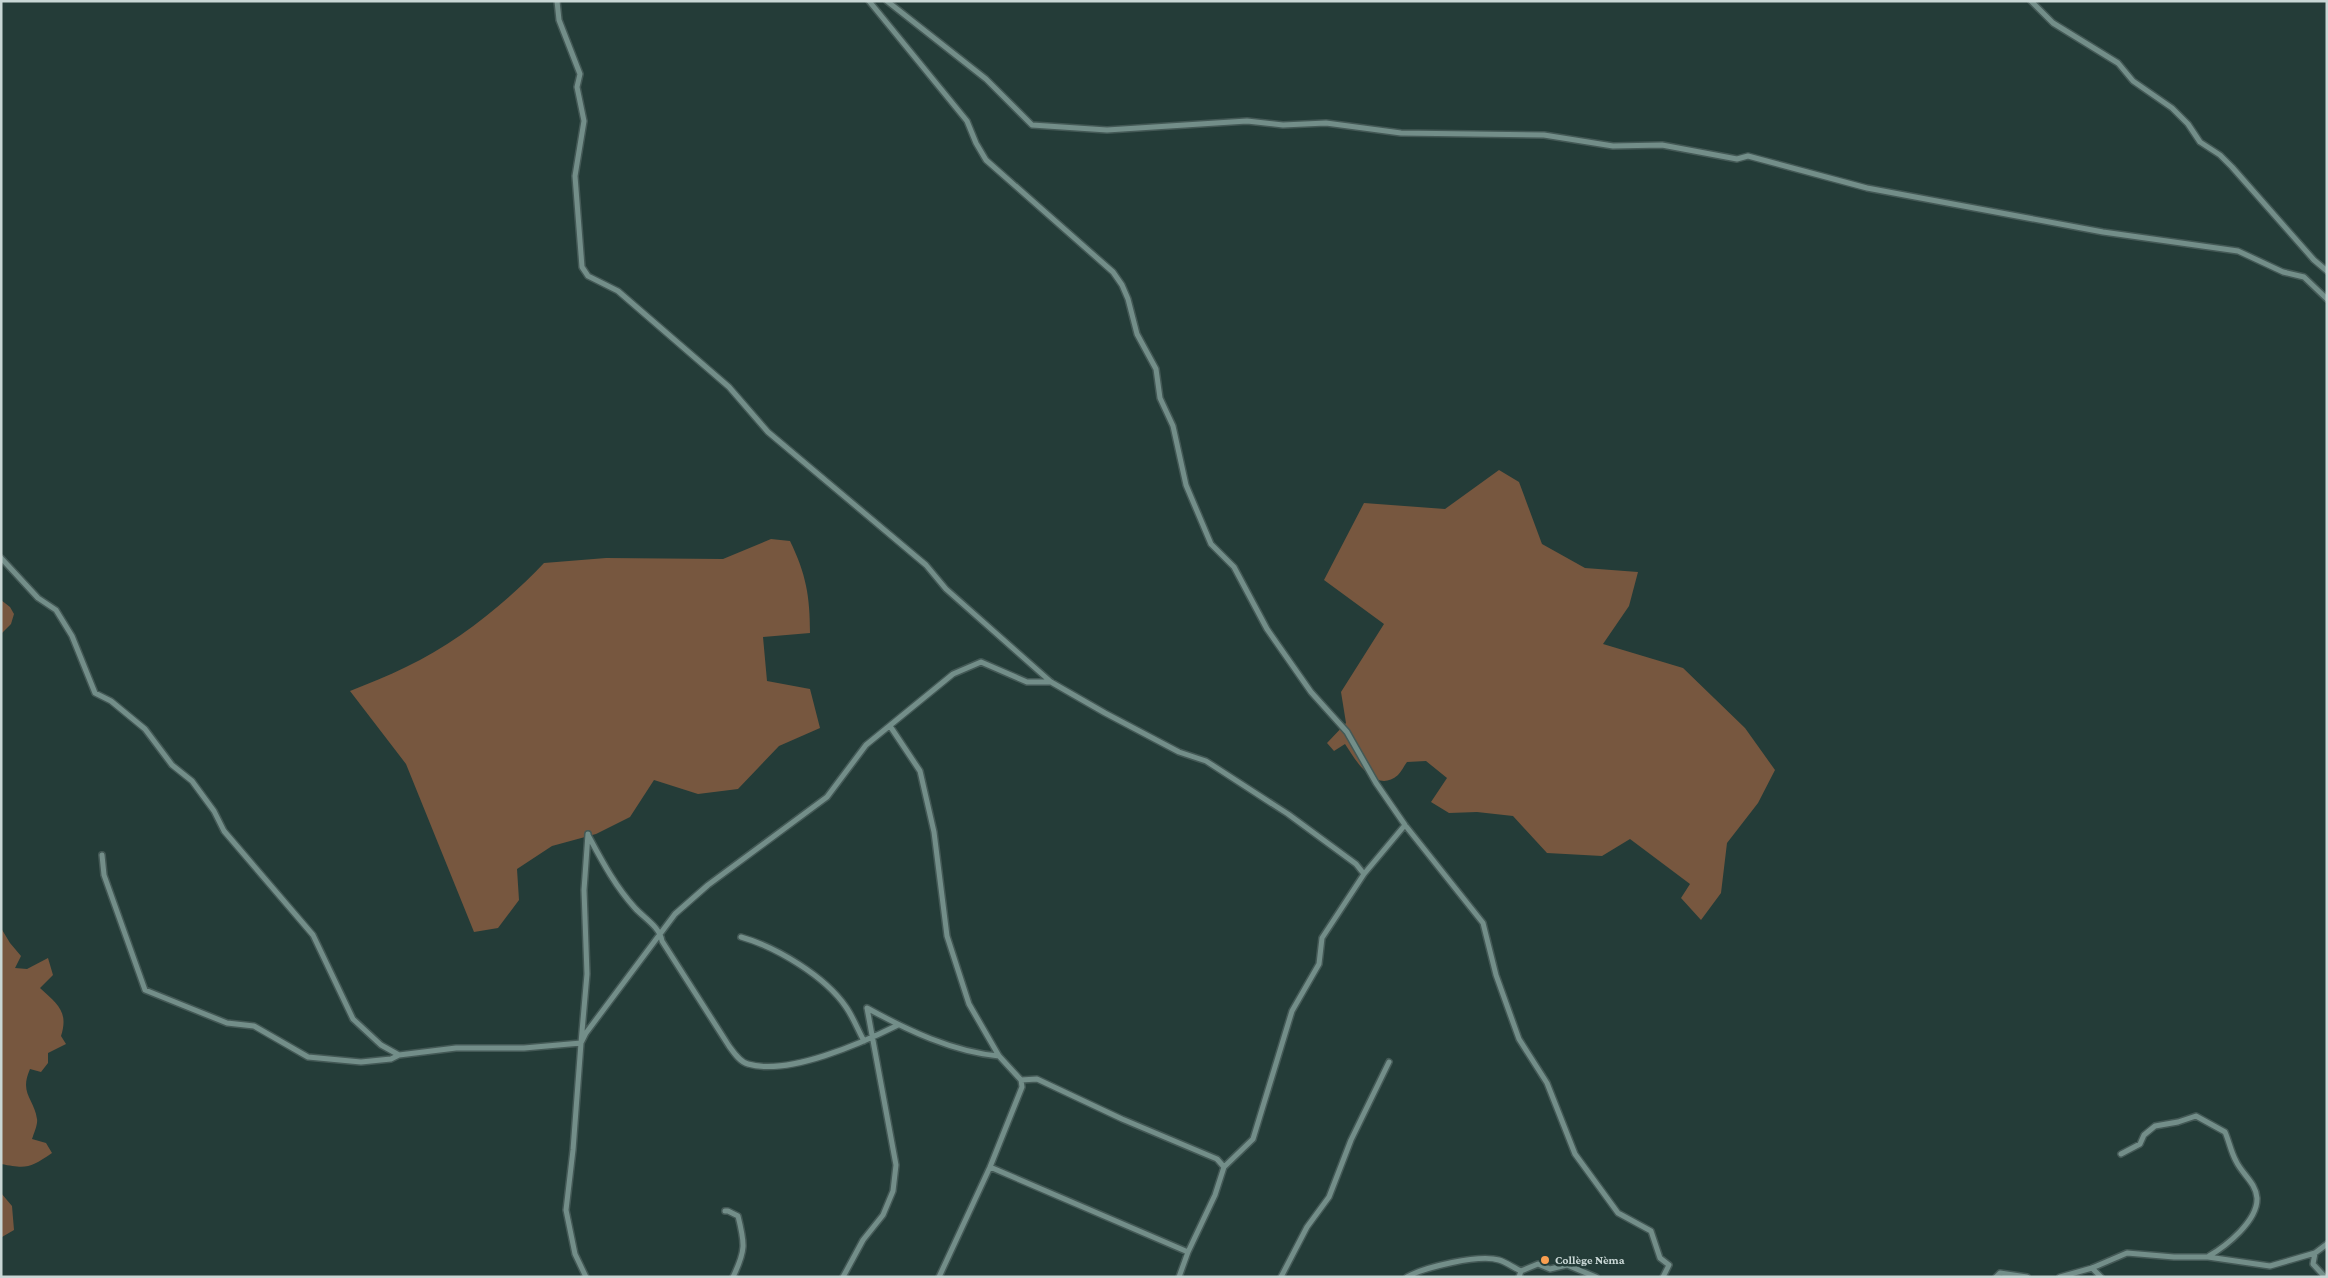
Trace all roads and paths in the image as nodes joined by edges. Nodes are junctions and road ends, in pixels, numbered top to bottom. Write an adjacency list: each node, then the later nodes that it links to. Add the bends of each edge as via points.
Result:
1 (556, 1): 8 (street, via 559,20 580,74 577,87 584,121 575,176 582,267 588,276 618,291 729,387 768,432 926,564 946,588)
2 (869, 1): 10 (street, via 967,121 986,160 1113,272 1122,285 1137,334 1156,369 1160,398 1173,426 1186,485 1211,544 1234,567 1267,629 1311,692 1347,732)
3 (886, 1): 6 (street, via 986,79 1032,124 1107,130 1248,122 1282,125 1326,123 1401,133 1544,135 1612,146 1662,145 1737,159 1748,156 1876,190 2103,232 2238,250 2283,272 2304,277)
4 (2031, 1): 5 (street, via 2053,23 2118,63 2133,81 2172,108 2200,142 2232,167)
5 (2327, 271)
6 (2327, 299)
7 (1, 558): 19 (street, via 38,598 56,610 72,636 95,693 111,701 145,729 172,765 192,782 214,811 224,831 313,935 353,1019 381,1045)
8 (1051, 682): 9 (street, via 1027,682 981,662 953,674); 12 (street, via 1179,752 1206,761 1288,814 1356,864)
9 (890, 726): 13 (street, via 866,745 826,797 708,885 675,914); 20 (street, via 920,771 934,832 947,936 968,1004)
10 (1404, 825): 12 (street); 41 (street, via 1483,923 1496,975 1518,1039 1547,1083 1575,1154 1618,1213 1651,1231 1660,1258 1669,1265)
11 (102, 854): 19 (street, via 104,874 145,990 227,1023 254,1026 308,1057 361,1062)
12 (1364, 874): 25 (street, via 1322,938 1319,964 1292,1011 1253,1139)
13 (661, 934): 17 (street, via 662,941 729,1046 748,1064 775,1067 815,1059); 18 (street); 18 (street, via 609,875 588,834 584,890 587,974)
14 (741, 937): 17 (street, via 761,943 806,969 846,1006)
15 (898, 1025): 16 (street); 16 (street, via 867,1008); 20 (street, via 976,1054)
16 (871, 1039): 17 (street); 35 (street, via 896,1165 893,1191 883,1215 863,1240)
17 (864, 1041)
18 (581, 1043): 19 (street, via 524,1048 456,1048); 33 (street, via 566,1210 575,1254)
19 (399, 1055)
20 (999, 1056): 22 (street)
21 (1389, 1062): 38 (street, via 1351,1140 1329,1196 1307,1227)
22 (1021, 1080): 24 (street, via 1022,1086); 25 (street, via 1037,1079 1217,1159)
23 (2121, 1154): 30 (street, via 2140,1144 2144,1135 2155,1126 2196,1116 2225,1132 2236,1162 2251,1181 2257,1199 2250,1220 2227,1245)
24 (990, 1167): 28 (street); 36 (street)
25 (1224, 1167): 28 (street, via 1215,1195)
26 (725, 1212): 34 (street, via 738,1216 744,1244)
27 (2327, 1244): 29 (street)
28 (1188, 1252): 37 (street)
29 (2315, 1253): 30 (street, via 2270,1266); 46 (street, via 2313,1264)
30 (2208, 1257): 31 (street, via 2127,1253)
31 (2092, 1268): 44 (street); 45 (street)
32 (1520, 1274): 39 (street, via 1499,1260 1470,1258); 40 (street, via 1538,1264 1550,1269 1567,1265)
33 (586, 1277)
34 (734, 1277)
35 (843, 1277)
36 (939, 1277)
37 (1180, 1277)
38 (1281, 1277)
39 (1407, 1277)
40 (1596, 1277)
41 (1664, 1277)
42 (1996, 1277): 43 (street, via 2000,1273)
43 (2027, 1277)
44 (2060, 1277)
45 (2101, 1277)
46 (2325, 1277)

